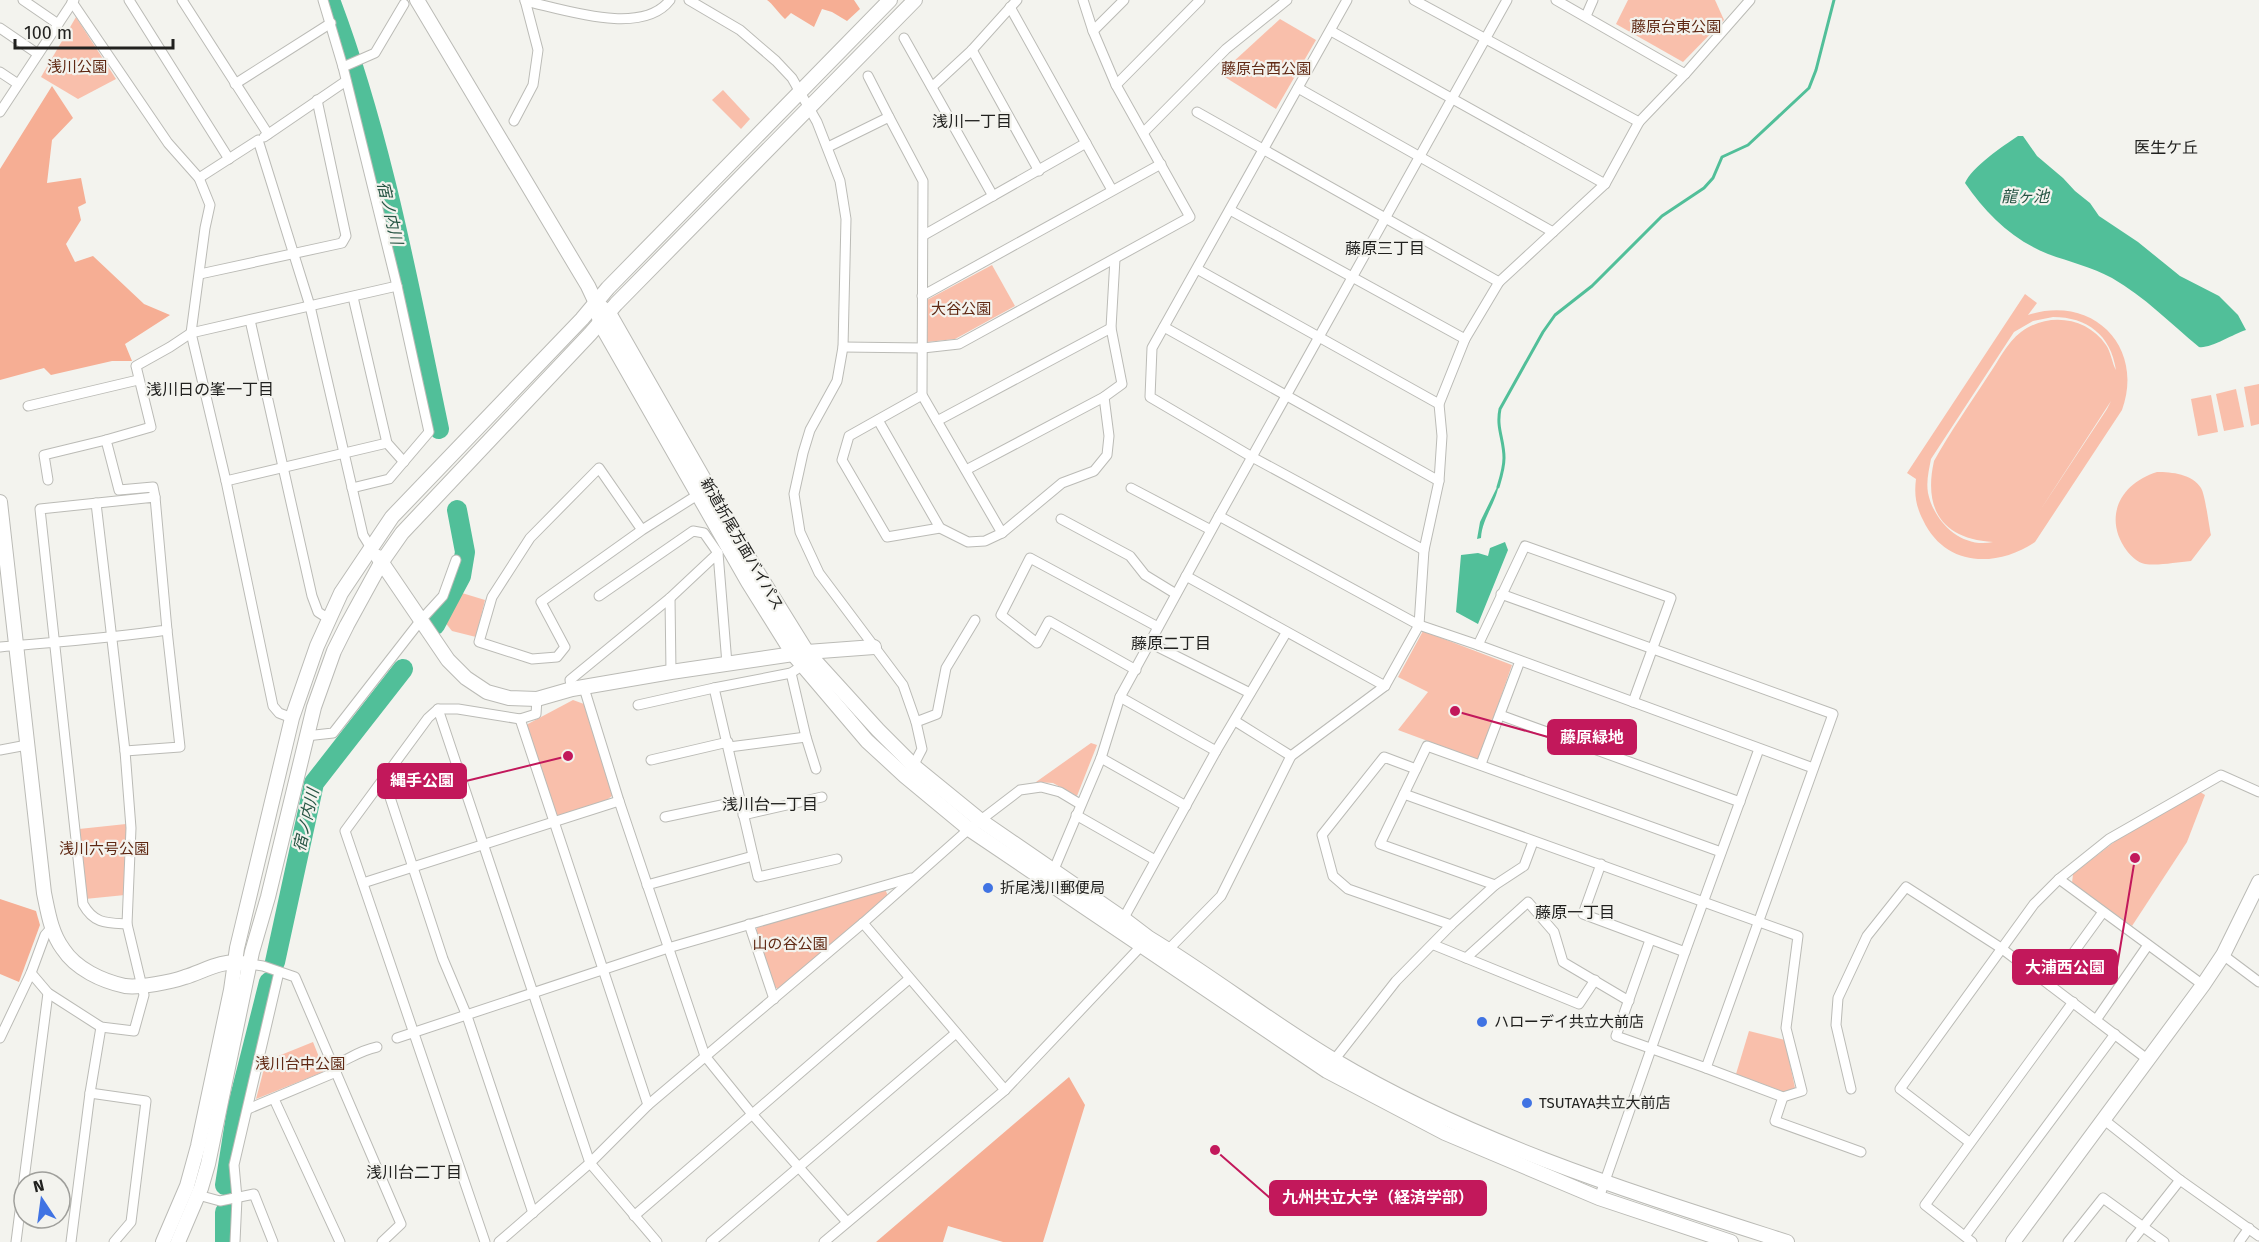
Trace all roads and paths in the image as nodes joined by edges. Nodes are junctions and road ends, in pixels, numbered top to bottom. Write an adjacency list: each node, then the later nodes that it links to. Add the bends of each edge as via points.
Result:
1 (23, 0): 26 (street)
2 (129, 0): 60 (street)
3 (182, 0): 40 (street)
4 (323, 0): 25 (street)
5 (670, 0): 21 (street, via 652,13 634,19 604,18)
6 (689, 0): 44 (street, via 740,30 776,61)
7 (890, 0): 44 (street)
8 (915, 0): 47 (street)
9 (1017, 0): 23 (street)
10 (1083, 0): 28 (street)
11 (1124, 0): 28 (street)
12 (1200, 0): 41 (street)
13 (1287, 0): 53 (street, via 1226,49)
14 (1347, 0): 29 (street)
15 (1414, 0): 31 (street)
16 (1507, 0): 31 (street)
17 (1556, 0): 24 (street)
18 (1593, 0): 24 (street)
19 (1750, 0): 36 (street)
20 (73, 1): 26 (street); 63 (street, via 168,143)
21 (525, 1): 51 (street, via 538,50 533,85)
22 (410, 2): 34 (street, via 375,53); 80 (street)
23 (1010, 7): 32 (street); 56 (street)
24 (1586, 16): 36 (street)
25 (331, 23): 34 (street); 40 (street)
26 (58, 24): 33 (street)
27 (0, 28): 33 (street)
28 (1093, 31): 41 (street)
29 (1331, 31): 43 (street); 45 (street)
30 (904, 38): 42 (street)
31 (1486, 40): 45 (street); 52 (street)
32 (972, 50): 42 (street); 62 (street)
33 (38, 54): 39 (street)
34 (346, 65): 38 (street)
35 (0, 72): 39 (street)
36 (1686, 74): 52 (street)
37 (868, 76): 50 (street)
38 (346, 81): 46 (street); 77 (street)
39 (18, 84): 48 (street)
40 (235, 84): 54 (street)
41 (1116, 85): 53 (street)
42 (932, 87): 66 (street)
43 (1298, 88): 58 (street); 59 (street)
44 (800, 91): 47 (street); 80 (street)
45 (1453, 98): 59 (street); 64 (street)
46 (317, 100): 54 (street); 71 (street, via 346,236 342,243)
47 (810, 109): 57 (street); 82 (street)
48 (0, 111)
49 (1197, 112): 58 (street)
50 (889, 117): 57 (street); 70 (street, via 923,181)
51 (514, 121)
52 (1639, 122): 64 (street)
53 (1144, 132): 61 (street)
54 (268, 134): 55 (street)
55 (258, 140): 60 (street); 71 (street)
56 (1086, 143): 62 (street); 65 (street)
57 (828, 147): 89 (street, via 840,181 846,219)
58 (1264, 148): 67 (street); 68 (street)
59 (1420, 157): 68 (street); 69 (street)
60 (230, 159): 63 (street)
61 (1161, 164): 65 (street); 72 (street, via 1190,217)
62 (1039, 171): 66 (street)
63 (200, 178): 74 (street, via 210,205)
64 (1605, 184): 69 (street)
65 (1112, 190): 78 (street)
66 (993, 196): 70 (street)
67 (1230, 210): 73 (street); 75 (street)
68 (1386, 217): 75 (street); 76 (street)
69 (1553, 231): 76 (street)
70 (924, 235): 78 (street)
71 (294, 254): 74 (street); 81 (street)
72 (1115, 259): 85 (street); 90 (street, via 959,344)
73 (1197, 269): 84 (street); 87 (street)
74 (200, 274): 86 (street)
75 (1352, 278): 87 (street); 88 (street)
76 (1499, 282): 88 (street)
77 (397, 286): 79 (street); 105 (street, via 429,432)
78 (922, 296): 90 (street)
79 (353, 297): 81 (street); 100 (street)
80 (596, 303): 82 (street); 123 (street, via 392,517)
81 (310, 306): 83 (street); 102 (street)
82 (605, 318): 113 (street); 127 (street, via 402,533); 148 (street, 新道折尾方面バイパス, via 753,565)
83 (250, 320): 86 (street); 106 (street)
84 (1164, 327): 93 (street); 104 (street, via 1152,348 1150,397)
85 (1111, 328): 94 (street, via 1122,384); 98 (street)
86 (191, 333): 91 (street, via 136,366); 109 (street)
87 (1320, 338): 93 (street); 95 (street)
88 (1465, 339): 95 (street)
89 (843, 347): 90 (street); 146 (street, via 837,381 810,430 794,494 800,532 819,573)
90 (922, 348): 92 (street)
91 (138, 380): 96 (street); 99 (street, via 151,427)
92 (922, 395): 97 (street); 98 (street)
93 (1286, 396): 104 (street); 110 (street)
94 (1104, 397): 107 (street); 122 (street, via 1107,455 1094,471 1062,483)
95 (1439, 404): 110 (street)
96 (28, 406)
97 (878, 420): 119 (street); 119 (street, via 849,436 842,460 886,537)
98 (937, 420): 107 (street)
99 (106, 440): 103 (street); 114 (street, via 119,489 153,487)
100 (387, 443): 102 (street); 105 (street)
101 (40, 445): 103 (street)
102 (344, 454): 106 (street); 111 (street)
103 (44, 455): 108 (street)
104 (1252, 457): 117 (street); 124 (street)
105 (404, 462): 111 (street, via 389,479)
106 (283, 468): 109 (street); 133 (street, via 312,596 318,612)
107 (966, 470): 122 (street)
108 (48, 480)
109 (226, 481): 163 (street, via 273,706)
110 (1439, 481): 124 (street)
111 (352, 488): 123 (street, via 363,535)
112 (1131, 488): 121 (street)
113 (699, 494): 120 (street); 148 (street, via 748,582)
114 (155, 497): 116 (street); 138 (street)
115 (0, 502): 143 (street)
116 (96, 503): 140 (street); 141 (street, via 40,509)
117 (1218, 516): 121 (street); 136 (street)
118 (1061, 519): 129 (street, via 1130,556 1145,575)
119 (940, 528): 122 (street, via 968,542 985,541)
120 (642, 530): 120 (street, via 541,602 565,647 557,657 532,659 479,642 492,597 530,538 599,468)
121 (1211, 530): 128 (street)
122 (1002, 533)
123 (371, 548): 127 (street); 133 (street)
124 (1424, 550): 136 (street)
125 (718, 554): 131 (street, via 704,533 693,531); 132 (street); 150 (street)
126 (456, 560): 134 (street, via 443,596)
127 (381, 563): 134 (street); 167 (street, via 334,651)
128 (1186, 576): 129 (street); 139 (street)
129 (1176, 594): 137 (street)
130 (1501, 594): 144 (street); 147 (street); 147 (street, via 1525,546 1671,597)
131 (599, 596)
132 (670, 598): 152 (street); 154 (street, via 570,680)
133 (329, 619): 163 (street)
134 (421, 620): 158 (street, via 465,678 487,692); 167 (street, via 333,733)
135 (975, 620): 166 (street, via 946,668 937,714)
136 (1419, 625): 144 (street); 153 (street)
137 (1158, 627): 142 (street); 151 (street, via 1030,558 1001,615 1037,643 1049,621)
138 (167, 630): 140 (street); 173 (street, via 180,747)
139 (1286, 633): 153 (street); 156 (street)
140 (112, 638): 141 (street); 173 (street)
141 (55, 642): 143 (street); 217 (street, via 83,904 89,916)
142 (1150, 642): 151 (street); 156 (street)
143 (16, 645): 145 (street); 169 (street)
144 (1478, 645): 149 (street)
145 (0, 647)
146 (874, 647): 148 (street); 166 (street, via 903,685)
147 (1652, 650): 159 (street); 179 (street, via 1833,714)
148 (799, 661): 150 (street); 155 (street); 168 (street); 182 (street, 新道折尾方面バイパス, via 878,730)
149 (1520, 661): 159 (street); 162 (street)
150 (727, 664): 152 (street)
151 (1136, 670): 157 (street)
152 (671, 672): 154 (street)
153 (1385, 686): 175 (street)
154 (578, 688): 158 (street); 187 (street)
155 (714, 688): 160 (street); 170 (street)
156 (1250, 693): 165 (street)
157 (1120, 697): 174 (street); 176 (street)
158 (537, 699): 164 (street, via 536,714)
159 (1633, 702): 171 (street)
160 (638, 705)
161 (438, 709): 164 (street); 183 (street); 198 (street)
162 (1500, 715): 178 (street); 189 (street)
163 (292, 718): 231 (street)
164 (519, 720): 195 (street)
165 (1235, 721): 174 (street); 175 (street)
166 (916, 722): 182 (street, via 922,749)
167 (306, 736): 232 (street)
168 (806, 737): 170 (street); 180 (street)
169 (27, 745): 172 (street); 220 (street, via 44,892)
170 (729, 745): 177 (street); 188 (street)
171 (1759, 749): 179 (street); 189 (street)
172 (0, 750)
173 (126, 751): 217 (street, via 131,828)
174 (1216, 751): 191 (street)
175 (1291, 756): 228 (street, via 1221,896)
176 (1101, 758): 190 (street); 191 (street)
177 (651, 760)
178 (1481, 764): 181 (street, via 1427,746); 199 (street)
179 (1813, 768): 214 (street)
180 (816, 769)
181 (1416, 769): 185 (street); 219 (street, via 1384,757 1322,835 1333,876 1348,889)
182 (910, 771): 196 (street, 新道折尾方面バイパス)
183 (384, 779): 204 (street); 209 (street, via 345,831)
184 (2259, 792): 207 (street, via 2221,774 2109,839)
185 (1404, 794): 197 (street); 211 (street, via 1380,844)
186 (822, 797): 192 (street)
187 (619, 801): 195 (street); 210 (street)
188 (740, 801): 192 (street); 194 (street)
189 (1740, 802): 199 (street)
190 (1080, 804): 193 (street); 196 (street, via 1060,792 1041,787 1020,790)
191 (1186, 806): 202 (street)
192 (743, 815): 200 (street)
193 (1076, 815): 202 (street); 205 (street)
194 (665, 817)
195 (553, 822): 198 (street); 233 (street)
196 (974, 824): 205 (street, 新道折尾方面バイパス); 206 (street)
197 (1533, 842): 203 (street); 211 (street, via 1524,867)
198 (484, 844): 204 (street); 243 (street)
199 (1721, 852): 212 (street)
200 (753, 856): 201 (street, via 758,877); 210 (street)
201 (837, 859)
202 (1155, 860): 216 (street)
203 (1601, 864): 212 (street); 221 (street, via 1583,914)
204 (412, 868): 209 (street); 247 (street)
205 (1050, 877): 216 (street, 新道折尾方面バイパス)
206 (914, 878): 215 (street); 218 (street)
207 (2059, 879): 213 (street); 226 (street, via 2034,904)
208 (2259, 882): 229 (street)
209 (363, 883): 250 (street)
210 (647, 885): 225 (street)
211 (1495, 885): 219 (street)
212 (1703, 902): 214 (street); 227 (street)
213 (2103, 912): 224 (street); 240 (street)
214 (1759, 921): 260 (street); 265 (street, via 1798,936 1786,1028 1802,1091)
215 (863, 923): 236 (street); 244 (street)
216 (1120, 923): 222 (street, 新道折尾方面バイパス)
217 (128, 924): 239 (street)
218 (749, 924): 225 (street); 244 (street)
219 (1451, 925): 223 (street)
220 (52, 927): 235 (street, via 45,935); 239 (street, via 63,949 80,968 126,986)
221 (1650, 940): 227 (street); 245 (street)
222 (1144, 942): 228 (street, 新道折尾方面バイパス); 263 (street)
223 (1434, 945): 230 (street); 259 (street, via 1396,981)
224 (2148, 945): 241 (street); 248 (street)
225 (668, 948): 233 (street); 257 (street)
226 (2001, 948): 240 (street); 262 (street, via 1906,887 1867,936 1838,998 1836,1024); 271 (street, via 1900,1089)
227 (1685, 952): 256 (street)
228 (1164, 954): 259 (street, 新道折尾方面バイパス)
229 (2223, 955): 238 (street); 241 (street)
230 (1466, 958): 237 (street, via 1579,1004); 237 (street, via 1528,902 1554,932 1563,962)
231 (234, 961): 232 (street); 239 (street, via 182,978); 290 (street, via 198,1146 187,1186)
232 (250, 964): 234 (street); 277 (street)
233 (602, 970): 243 (street); 267 (street)
234 (279, 972): 261 (street, via 295,977); 268 (street)
235 (31, 973): 242 (street); 253 (street)
236 (909, 979): 251 (street); 269 (street)
237 (1595, 981): 245 (street)
238 (2259, 982)
239 (141, 985): 249 (street, via 144,995 134,1031)
240 (2050, 985): 246 (street)
241 (2203, 985): 258 (street)
242 (48, 993): 249 (street); 287 (street)
243 (532, 993): 247 (street); 273 (street)
244 (774, 999): 257 (street)
245 (1629, 1001): 256 (street, via 1616,1036)
246 (2073, 1002): 248 (street); 271 (street)
247 (467, 1017): 250 (street); 280 (street)
248 (2096, 1020): 252 (street)
249 (101, 1027): 264 (street)
250 (414, 1033): 254 (street); 296 (street)
251 (956, 1033): 263 (street); 274 (street)
252 (2115, 1034): 258 (street); 286 (street)
253 (0, 1038)
254 (397, 1038)
255 (376, 1047): 261 (street, via 357,1052)
256 (1652, 1049): 260 (street); 276 (street)
257 (705, 1056): 267 (street); 269 (street)
258 (2147, 1059): 270 (street)
259 (1330, 1066): 276 (street, via 1482,1136); 279 (street, via 1444,1133)
260 (1706, 1068): 265 (street)
261 (334, 1069): 266 (street); 295 (street, via 401,1224)
262 (1851, 1089)
263 (1005, 1090): 282 (street)
264 (90, 1093): 288 (street); 289 (street, via 146,1101 131,1222)
265 (1783, 1097): 272 (street, via 1775,1121)
266 (274, 1099): 268 (street); 294 (street)
267 (648, 1105): 273 (street)
268 (248, 1109): 278 (street, via 234,1165)
269 (752, 1114): 274 (street); 281 (street)
270 (2103, 1119): 275 (street); 303 (street)
271 (1969, 1142): 286 (street, via 1925,1205)
272 (1861, 1152)
273 (590, 1163): 280 (street); 281 (street)
274 (799, 1168): 282 (street); 299 (street)
275 (2180, 1180): 283 (street); 284 (street)
276 (1604, 1183): 279 (street); 302 (street)
277 (198, 1195): 278 (street, via 220,1201); 291 (street)
278 (237, 1198): 292 (street); 293 (street, via 254,1194)
279 (1599, 1198): 301 (street)
280 (533, 1213): 297 (street)
281 (634, 1216): 298 (street)
282 (847, 1222): 300 (street)
283 (2143, 1227): 304 (street, via 2103,1198); 305 (street); 306 (street)
284 (2249, 1228): 285 (street); 307 (street)
285 (2259, 1236)
286 (1968, 1239)
287 (16, 1242)
288 (71, 1242)
289 (114, 1242)
290 (163, 1242)
291 (178, 1242)
292 (235, 1242)
293 (273, 1242)
294 (340, 1242)
295 (382, 1242)
296 (485, 1242)
297 (499, 1242)
298 (657, 1242)
299 (711, 1242)
300 (824, 1242)
301 (1731, 1242)
302 (1787, 1242)
303 (2013, 1242)
304 (2068, 1242)
305 (2131, 1242)
306 (2164, 1242)
307 (2239, 1242)

